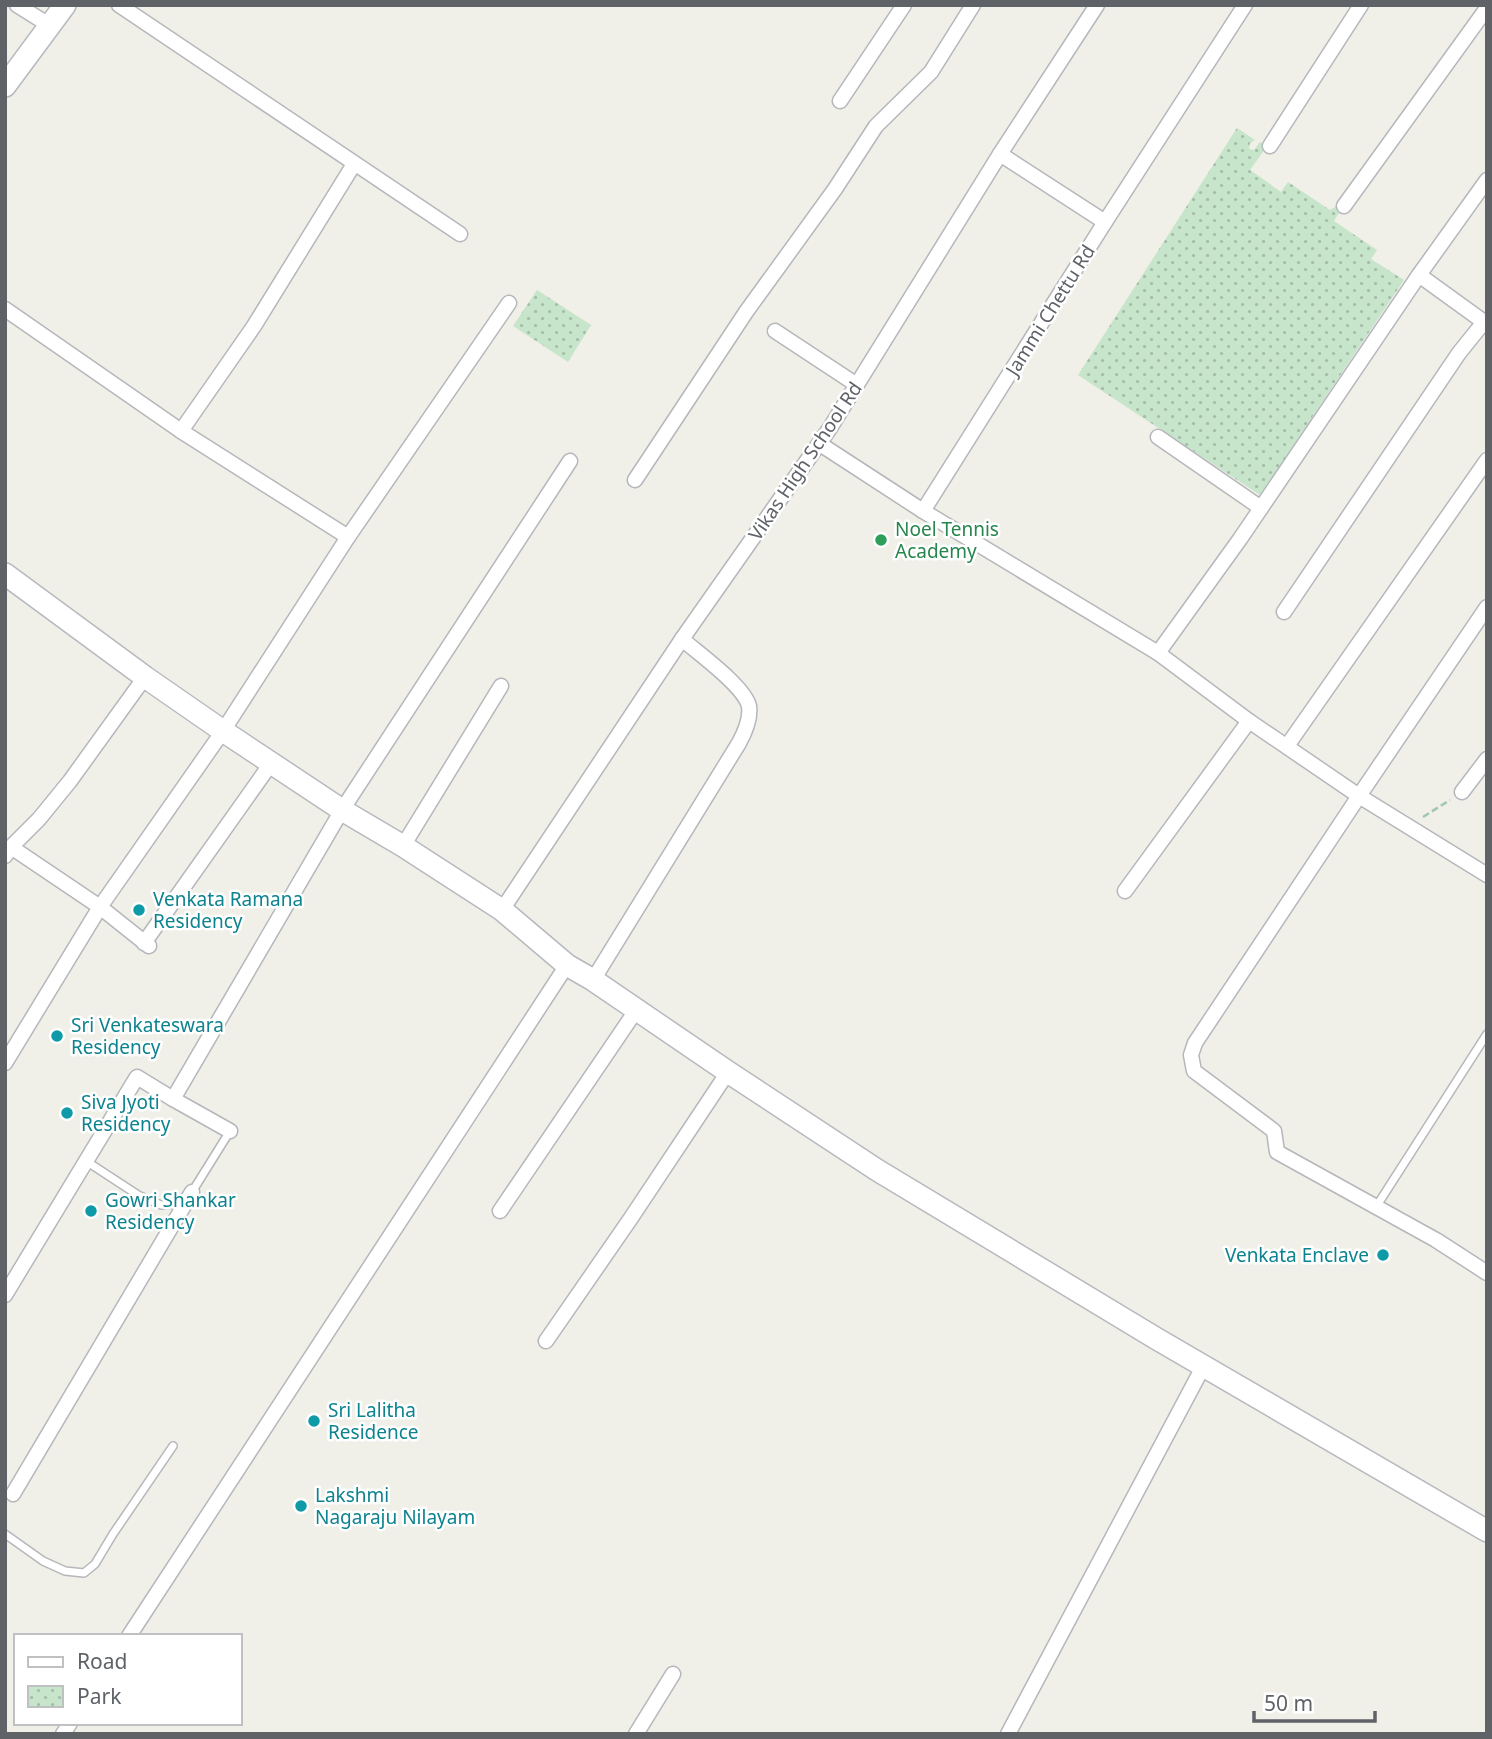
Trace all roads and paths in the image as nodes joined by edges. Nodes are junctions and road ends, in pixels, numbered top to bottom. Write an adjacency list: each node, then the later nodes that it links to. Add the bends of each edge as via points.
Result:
1 (17, 5): 10 (street)
2 (65, 5): 10 (street)
3 (119, 5): 15 (street)
4 (904, 5): 12 (street)
5 (973, 5): 30 (street, via 931,72 876,126)
6 (1097, 5): 14 (street, Vikas High School Rd)
7 (1245, 5): 18 (street, Jammi Chettu Rd)
8 (1361, 5): 13 (street)
9 (1487, 8): 17 (street)
10 (49, 25): 11 (street)
11 (5, 86)
12 (840, 101)
13 (1270, 146)
14 (1000, 154): 18 (street); 24 (street, Vikas High School Rd)
15 (354, 164): 19 (street); 25 (street, via 254,326)
16 (1487, 180): 20 (street)
17 (1344, 206)
18 (1105, 222): 32 (street, Jammi Chettu Rd)
19 (460, 234)
20 (1419, 275): 31 (street); 36 (street, via 1483,322)
21 (509, 303): 33 (street)
22 (5, 309): 25 (street)
23 (775, 331): 24 (street)
24 (857, 385): 27 (street, Vikas High School Rd)
25 (181, 431): 33 (street)
26 (1158, 437): 31 (street)
27 (820, 444): 32 (street); 37 (street, Vikas High School Rd)
28 (1487, 460): 43 (street)
29 (570, 461): 48 (street)
30 (635, 480)
31 (1261, 508): 38 (street)
32 (923, 511): 38 (street)
33 (348, 537): 42 (street)
34 (5, 574): 39 (street)
35 (1487, 607): 47 (street)
36 (1284, 612)
37 (682, 639): 55 (street, Vikas High School Rd); 57 (street, via 744,695 749,708 747,727)
38 (1158, 653): 41 (street)
39 (145, 677): 42 (street); 51 (street, via 71,781)
40 (501, 686): 50 (street)
41 (1249, 721): 43 (street); 53 (street)
42 (223, 731): 45 (street); 54 (street)
43 (1287, 746): 47 (street)
44 (1487, 759): 46 (street)
45 (272, 762): 48 (street); 54 (street, via 147,944)
46 (1462, 792): 49 (path)
47 (1359, 796): 49 (street); 66 (street, via 1191,1055 1194,1071 1274,1131 1277,1153)
48 (342, 810): 50 (street); 62 (street)
49 (1409, 826): 52 (street)
50 (403, 846): 55 (street)
51 (8, 851): 54 (street)
52 (1487, 875)
53 (1125, 891)
54 (100, 907): 60 (street)
55 (502, 910): 56 (street)
56 (567, 965): 57 (street); 76 (street)
57 (593, 980): 58 (street)
58 (636, 1009): 61 (street); 67 (street)
59 (1487, 1034): 66 (lane)
60 (5, 1063)
61 (728, 1072): 70 (street); 71 (street, via 877,1170)
62 (173, 1099): 63 (street); 64 (street, via 137,1077)
63 (230, 1131): 65 (lane)
64 (86, 1161): 65 (lane, via 161,1205 174,1204); 69 (street)
65 (192, 1192): 73 (street)
66 (1375, 1208): 68 (street)
67 (500, 1211)
68 (1487, 1273)
69 (5, 1295)
70 (546, 1341)
71 (1203, 1367): 74 (street); 79 (street)
72 (173, 1446): 75 (lane, via 95,1564 84,1573 43,1561)
73 (13, 1494)
74 (1487, 1531)
75 (5, 1534)
76 (130, 1634)
77 (673, 1674): 78 (street)
78 (636, 1734)
79 (1008, 1734)

